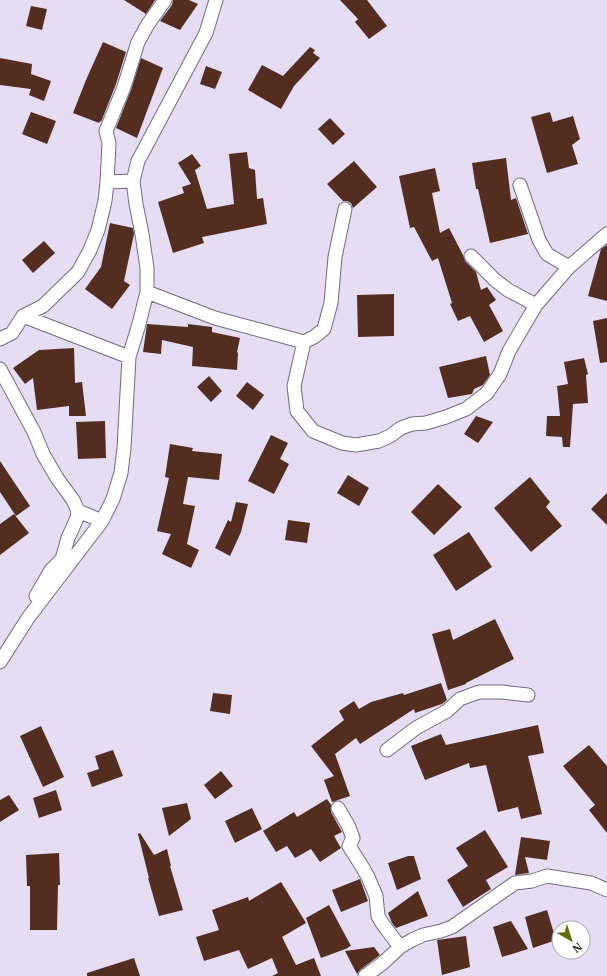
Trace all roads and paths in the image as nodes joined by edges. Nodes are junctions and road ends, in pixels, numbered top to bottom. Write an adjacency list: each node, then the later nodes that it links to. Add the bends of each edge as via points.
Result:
1 (165, 0): 4 (street, via 138,42 124,87 106,131)
2 (216, 0): 3 (street, via 206,33 138,161)
3 (133, 181): 4 (street); 10 (street, via 147,268)
4 (107, 182): 12 (street, via 98,230 78,272 43,306)
5 (520, 186): 9 (street, via 539,240 547,254)
6 (345, 209): 14 (street, via 335,257 331,303 324,329)
7 (607, 234): 9 (street)
8 (471, 256): 11 (street, via 508,290)
9 (569, 267): 11 (street)
10 (147, 292): 14 (street, via 216,318); 15 (street)
11 (536, 304): 14 (street, via 509,351 500,374 487,393 466,409 426,423 401,428 379,441 356,445 342,443 313,431 298,411 294,386)
12 (23, 316): 13 (street, via 12,333); 15 (street)
13 (0, 339)
14 (304, 342)
15 (129, 356): 18 (street, via 121,473)
16 (0, 369): 17 (street, via 43,454)
17 (78, 511): 18 (street); 19 (street, via 62,559 51,570 38,592)
18 (102, 521): 19 (street)
19 (28, 618): 20 (street)
20 (16, 636): 21 (street); 22 (street)
21 (0, 647)
22 (0, 662)
23 (528, 695): 24 (street, via 479,692 460,699 447,711 416,728)
24 (386, 750)
25 (338, 808): 27 (street, via 353,838 349,846 376,896 378,916)
26 (607, 890): 27 (street, via 591,883 547,876 515,883 452,927 423,935)
27 (400, 947): 28 (street)
28 (365, 976)

